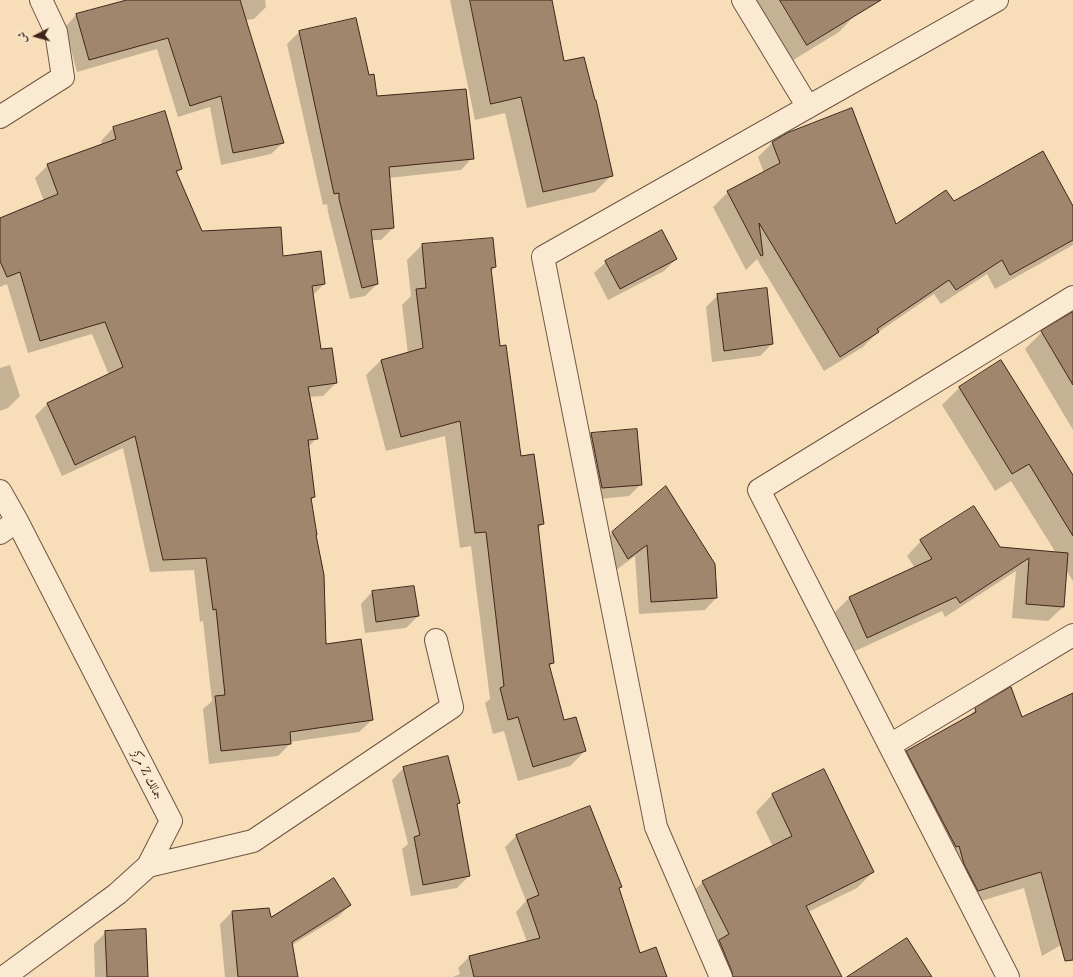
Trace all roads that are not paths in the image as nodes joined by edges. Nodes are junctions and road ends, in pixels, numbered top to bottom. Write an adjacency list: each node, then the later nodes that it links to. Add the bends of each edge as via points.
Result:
1 (41, 0): 5 (street, via 56,32 63,77)
2 (743, 0): 4 (street)
3 (997, 0): 4 (street)
4 (808, 107): 14 (street, via 543,257 656,827)
5 (0, 117)
6 (1073, 297): 11 (street, via 759,490)
7 (0, 491): 8 (street)
8 (9, 527): 12 (street, مركز Z جمالك, via 171,821)
9 (1073, 635): 11 (street)
10 (436, 640): 12 (street, via 452,707 253,841)
11 (890, 745): 15 (street)
12 (148, 866): 13 (street, مركز Z جمالك, via 117,894)
13 (4, 977)
14 (721, 977)
15 (1008, 977)

